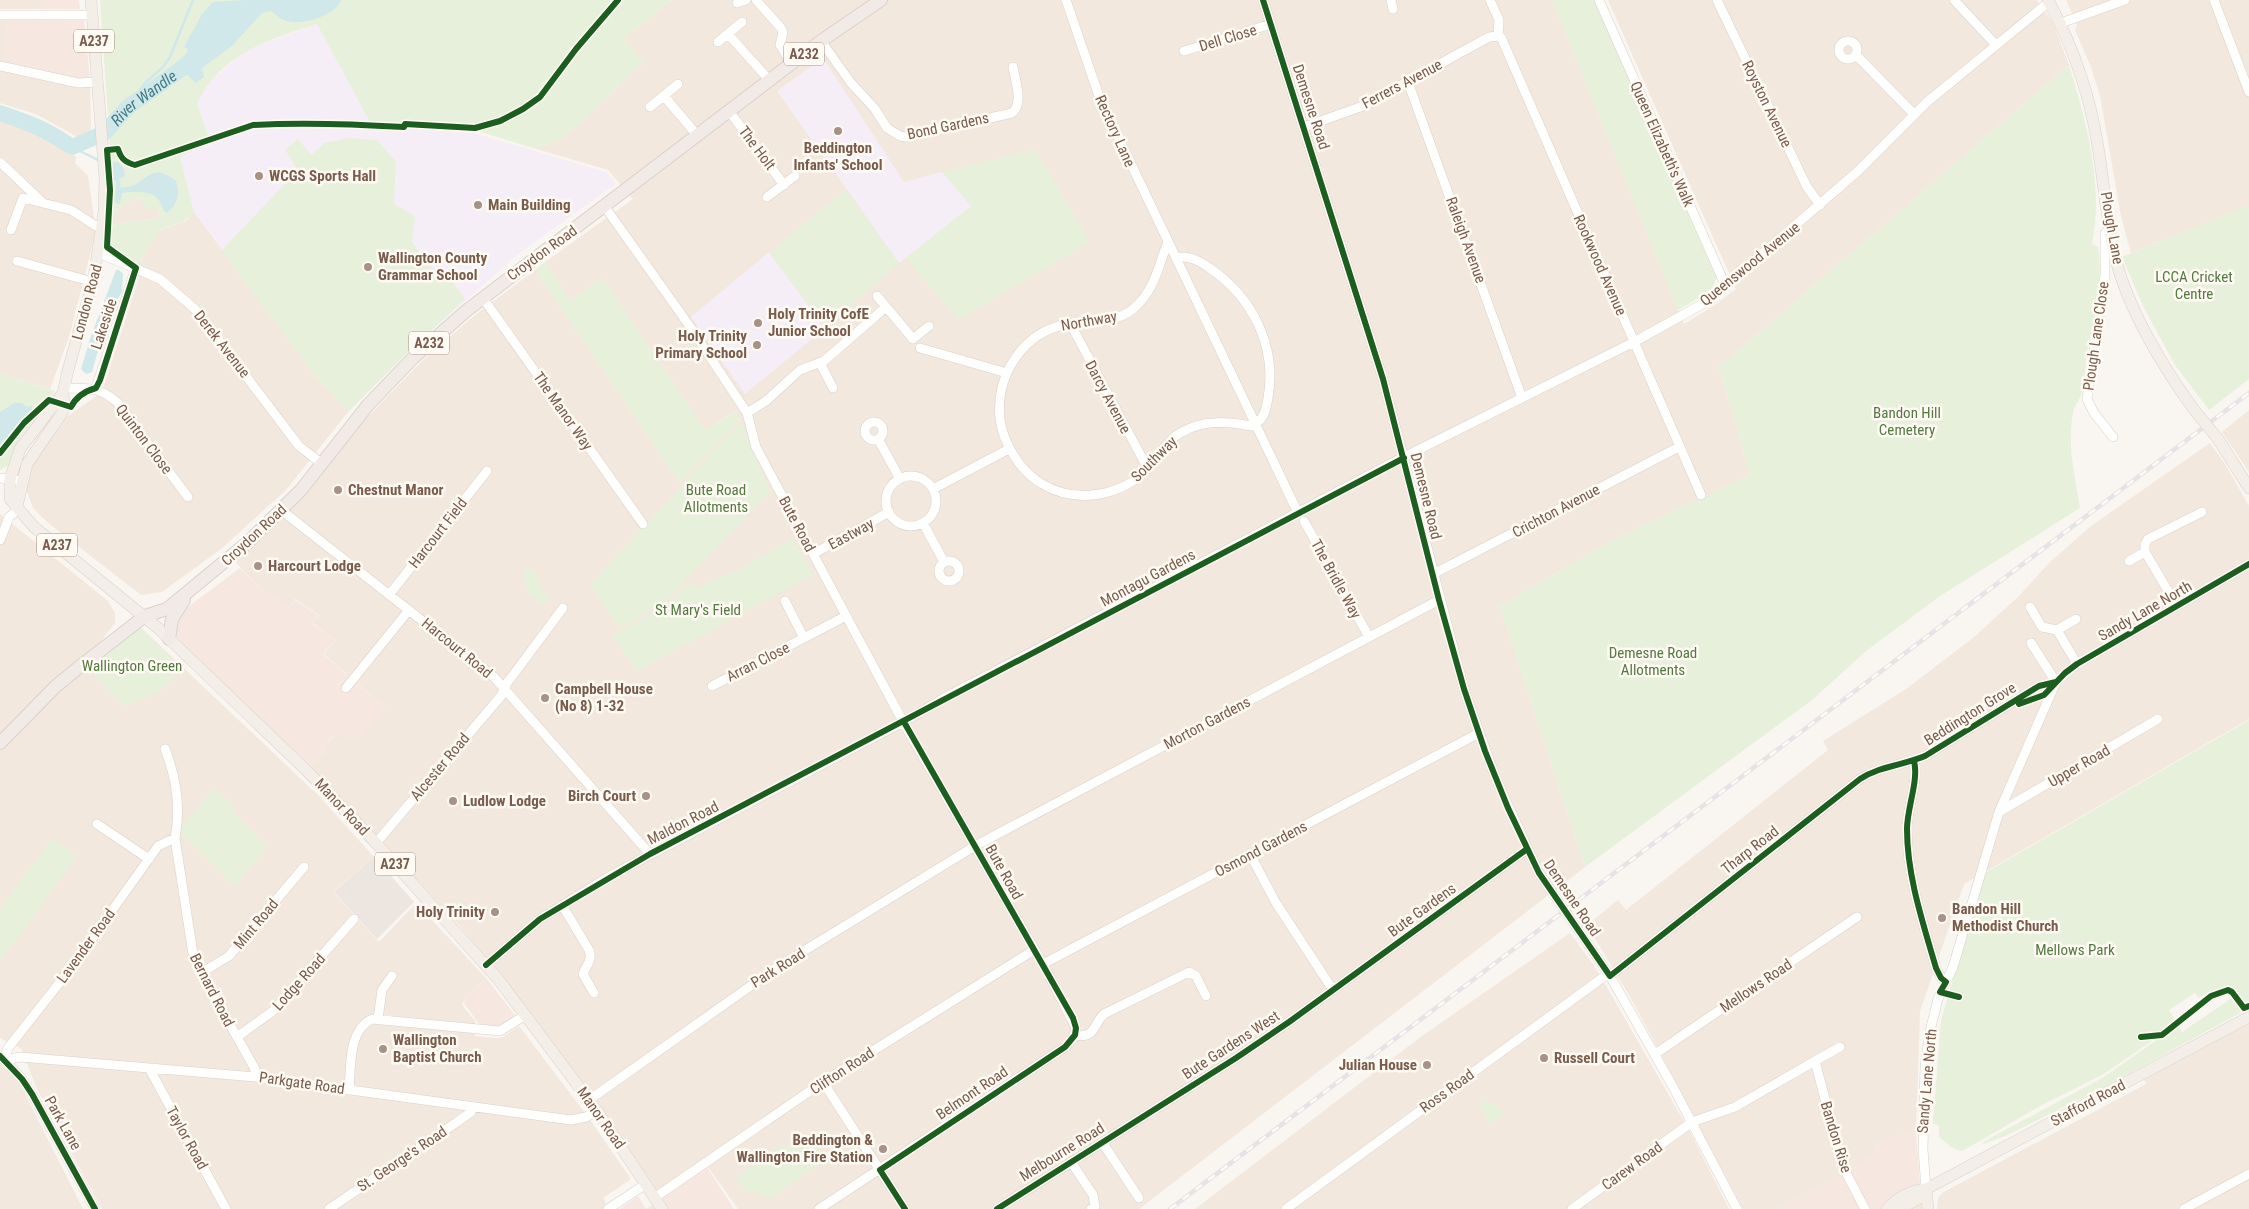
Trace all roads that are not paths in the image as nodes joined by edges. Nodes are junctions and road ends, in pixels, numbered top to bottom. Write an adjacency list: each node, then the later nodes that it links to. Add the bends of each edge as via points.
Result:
1 (91, 0): 14 (main road, London Road / A237)
2 (756, 0): 25 (street, via 784,33 780,45)
3 (881, 0): 20 (highway, Croydon Road / A232)
4 (1066, 0): 49 (street, Rectory Lane, via 1100,99)
5 (1263, 0): 17 (street, Demesne Road)
6 (1490, 0): 19 (street, via 1499,20)
7 (1599, 0): 55 (street, Queen Elizabeth's Walk)
8 (1717, 0): 44 (street, Royston Avenue, via 1807,187)
9 (1954, 0): 22 (street)
10 (2125, 0): 16 (street)
11 (2214, 0): 32 (street)
12 (2048, 1): 16 (main road, Plough Lane); 22 (street, Queenswood Avenue)
13 (0, 15): 14 (street)
14 (92, 15): 29 (main road, London Road / A237)
15 (742, 22): 18 (street)
16 (2061, 23): 47 (main road, Plough Lane, via 2079,68 2091,113)
17 (1271, 24): 23 (street, Dell Close); 37 (street, Demesne Road)
18 (728, 34): 21 (street); 28 (street)
19 (1498, 36): 30 (street, Ferrers Avenue, via 1489,37); 61 (street, Rookwood Avenue)
20 (821, 41): 25 (highway, Croydon Road / A232); 27 (street, Bond Gardens, via 887,128 906,137 1016,110 1019,103)
21 (718, 42)
22 (1996, 45): 36 (street, Queenswood Avenue)
23 (1184, 51)
24 (1856, 55): 36 (street)
25 (791, 64): 28 (highway, Croydon Road / A232)
26 (0, 66): 29 (street, via 78,83)
27 (1013, 67)
28 (770, 80): 35 (highway, Croydon Road / A232)
29 (98, 82): 46 (main road, London Road / A237, via 104,159)
30 (1408, 82): 37 (street, Ferrers Avenue, via 1363,106); 68 (street, Raleigh Avenue)
31 (678, 84): 33 (street)
32 (2249, 92)
33 (664, 96): 34 (street); 38 (street)
34 (650, 107)
35 (729, 111): 38 (highway, Croydon Road / A232); 41 (street, The Holt)
36 (1914, 114): 44 (street, Queenswood Avenue)
37 (1304, 127): 75 (street, Demesne Road, via 1383,379)
38 (697, 136): 45 (highway, Croydon Road / A232)
39 (0, 162): 43 (street)
40 (795, 176): 41 (street, The Holt)
41 (784, 184): 42 (street, The Holt)
42 (767, 197)
43 (44, 204): 46 (street, via 71,210); 48 (street, via 23,198)
44 (1820, 205): 55 (street, Queenswood Avenue)
45 (605, 207): 57 (highway, Croydon Road / A232); 69 (street, Bute Road)
46 (103, 228): 50 (main road, London Road / A237)
47 (2110, 229): 71 (street, Plough Lane Close, via 2105,233 2106,276 2087,399); 81 (main road, Plough Lane, bridge, via 2115,257 2159,359)
48 (12, 230)
49 (1168, 242): 51 (street, Rectory Lane); 59 (street, Northway, via 1150,289 1134,308 1108,320)
50 (99, 253): 53 (street, Derek Avenue); 54 (main road, London Road / A237)
51 (1176, 258): 70 (street, Rectory Lane); 70 (street, via 1195,259 1216,272 1229,282 1257,320 1268,354 1270,384 1264,415)
52 (17, 261): 54 (street)
53 (132, 266): 65 (street, Lakeside); 76 (street, Derek Avenue, via 160,279 196,310 299,446)
54 (93, 282): 67 (main road, London Road / A237)
55 (1726, 287): 61 (street, Queenswood Avenue, via 1701,305)
56 (877, 296): 58 (street)
57 (482, 298): 76 (highway, Croydon Road / A232, via 392,379); 92 (street, The Manor Way)
58 (886, 307): 60 (street, via 913,339); 63 (street)
59 (1070, 324): 64 (street, Northway, via 1048,330 1029,342); 77 (street, Darcy Avenue)
60 (929, 326)
61 (1634, 342): 68 (street, Queenswood Avenue); 73 (street, Rookwood Avenue)
62 (920, 348): 64 (street)
63 (820, 363): 66 (street); 69 (street, via 800,370 766,401)
64 (1007, 373): 74 (street, Northway, via 1000,412)
65 (96, 388): 67 (street); 84 (street, Quinton Close, via 117,402)
66 (833, 388)
67 (64, 390): 80 (main road, London Road / A237, via 62,414 27,464)
68 (1522, 398): 75 (street, Queenswood Avenue)
69 (747, 413): 95 (street, Bute Road, via 756,447)
70 (1255, 425): 77 (street, Southway, via 1214,422 1184,431 1172,439); 89 (street, Rectory Lane)
71 (2112, 437)
72 (878, 440): 79 (street)
73 (1680, 447): 83 (street, Rookwood Avenue); 99 (street, Crichton Avenue)
74 (1009, 449): 77 (street, Southway, via 1036,480 1069,494 1091,495 1118,490); 82 (street)
75 (1404, 458): 89 (street, Montagu Gardens); 99 (street, Demesne Road)
76 (321, 463): 86 (highway, Croydon Road / A232)
77 (1148, 469)
78 (487, 471): 101 (street, Harcourt Field)
79 (900, 479): 82 (street, via 919,478); 87 (street, Eastway, via 888,494)
80 (10, 480): 85 (main road, A237, via 9,495)
81 (2249, 488)
82 (933, 489): 91 (street, via 936,497 934,512)
83 (1702, 495)
84 (188, 497)
85 (18, 508): 93 (street, via 9,517); 108 (main road, A237, via 34,526)
86 (281, 510): 100 (highway, Croydon Road / A232); 101 (street, Harcourt Road)
87 (890, 512): 91 (street, Eastway, via 904,525); 95 (street, Eastway)
88 (2202, 512): 94 (street, via 2148,539)
89 (1298, 513): 122 (street, Montagu Gardens)
90 (1304, 521): 112 (street, The Bridle Way)
91 (923, 523): 97 (street)
92 (643, 524)
93 (0, 540)
94 (2145, 552): 96 (street); 104 (street)
95 (813, 554): 109 (street, Bute Road)
96 (2129, 561)
97 (944, 562)
98 (2249, 564): 104 (street, Sandy Lane North)
99 (1433, 574): 102 (street, Demesne Road)
100 (187, 594): 108 (highway, Croydon Road / A232, via 162,612); 114 (highway, via 172,619)
101 (389, 595): 107 (street, Harcourt Road)
102 (1439, 600): 112 (street, Morton Gardens); 123 (street, Demesne Road)
103 (785, 602): 113 (street, Arran Close)
104 (2177, 606): 116 (street, Sandy Lane North)
105 (2030, 607): 111 (street, via 2042,627)
106 (563, 608): 120 (street, Alcester Road, via 506,683)
107 (409, 610): 119 (street); 120 (street, Harcourt Road, via 487,672)
108 (145, 616): 114 (main road, Manor Road / A237); 124 (highway, A232, via 56,686)
109 (846, 616): 113 (street, Arran Close); 122 (street, Bute Road)
110 (2076, 619): 111 (street)
111 (2057, 630): 116 (street)
112 (1369, 637): 131 (street, Morton Gardens)
113 (804, 638): 118 (street, Arran Close)
114 (169, 639): 130 (main road, Manor Road / A237, via 307,771)
115 (2031, 643): 117 (street)
116 (2077, 664): 117 (street, Sandy Lane North)
117 (2056, 682): 126 (street, Beddington Grove, via 2039,686); 127 (street, Sandy Lane North)
118 (712, 686)
119 (346, 688)
120 (504, 691): 130 (street, Alcester Road); 133 (street, Harcourt Road)
121 (2158, 719): 127 (street, Upper Road)
122 (904, 722): 131 (street, Bute Road); 133 (street, Maldon Road)
123 (1479, 733): 132 (street, Demesne Road); 134 (street, Osmond Gardens)
124 (0, 743)
125 (165, 749): 129 (street, Bernard Road, via 177,796)
126 (1914, 761): 144 (street, Tharp Road, via 1879,770 1860,779); 146 (street, Beddington Grove, via 1907,830 1912,872 1936,968)
127 (1998, 812): 146 (street, Sandy Lane North)
128 (97, 824): 135 (street)
129 (175, 838): 135 (street, Lavender Road, via 158,846); 143 (street, Bernard Road, via 190,944)
130 (376, 843): 142 (main road, Manor Road / A237)
131 (975, 846): 140 (street, Bute Road); 163 (street, Park Road, via 776,968)
132 (1527, 849): 144 (street, Demesne Road, via 1548,889); 147 (street, Bute Gardens)
133 (650, 854): 137 (street, Maldon Road)
134 (1250, 854): 141 (street, Osmond Gardens); 147 (street, via 1276,904)
135 (150, 859): 157 (street, Lavender Road)
136 (304, 867): 143 (street, Mint Road, via 229,956)
137 (562, 905): 142 (street, Maldon Road, via 530,926); 148 (street, via 591,955 583,974)
138 (1857, 917): 156 (street, Mellows Road)
139 (354, 919): 154 (street, Lodge Road, via 273,1011)
140 (1034, 950): 141 (street, Bute Road); 161 (street, Clifton Road)
141 (1043, 964): 153 (street, Bute Road, via 1073,1018)
142 (486, 965): 150 (main road, Manor Road / A237)
143 (201, 973): 154 (street, Bernard Road)
144 (1609, 974): 156 (street, Demesne Road); 186 (street, Ross Road)
145 (392, 976): 151 (street, via 382,990)
146 (1946, 982): 173 (street, Sandy Lane North, via 1940,992 1927,1047 1923,1140)
147 (1333, 990): 166 (street, Bute Gardens West, via 1236,1058)
148 (594, 993)
149 (1206, 996): 153 (street, via 1196,976 1189,972 1104,1014 1097,1027 1087,1035)
150 (524, 1016): 151 (street, via 500,1031); 163 (main road, Manor Road / A237)
151 (378, 1019): 162 (street, via 366,1022 355,1036)
152 (2248, 1019): 173 (main road, Stafford Road)
153 (1075, 1035): 170 (street, Belmont Road, via 1065,1047)
154 (236, 1037): 160 (street, Bernard Road, via 255,1069)
155 (1840, 1047): 158 (street)
156 (1655, 1054): 167 (street, Demesne Road)
157 (2, 1058): 159 (street, Parkgate Road); 178 (street, Park Lane, via 32,1094)
158 (1815, 1062): 167 (street, via 1735,1107); 189 (street, Bandon Rise, via 1843,1167)
159 (149, 1068): 160 (street, Parkgate Road); 179 (street, Taylor Road)
160 (255, 1077): 162 (street, Parkgate Road)
161 (823, 1082): 170 (street); 174 (street, Clifton Road)
162 (349, 1090): 164 (street, Parkgate Road)
163 (589, 1100): 165 (main road, Manor Road / A237)
164 (473, 1107): 165 (street, Parkgate Road, via 574,1120); 180 (street, St. George's Road, via 457,1122)
165 (597, 1111): 172 (main road, Manor Road / A237)
166 (1141, 1117): 168 (street, Melbourne Road)
167 (1692, 1122): 187 (street, Carew Road); 188 (street, Demesne Road)
168 (1102, 1142): 169 (street, Melbourne Road); 175 (street)
169 (1071, 1162): 177 (street, via 1092,1195); 185 (street, Melbourne Road)
170 (880, 1170): 183 (street, Belmont Road); 184 (street)
171 (2249, 1174): 193 (street)
172 (646, 1184): 174 (main road, Manor Road / A237); 181 (street)
173 (1926, 1189): 176 (main road, Stafford Road, via 1920,1198); 190 (main road, Stafford Road, via 1913,1191); 192 (main road)
174 (654, 1198): 182 (main road, Manor Road / A237)
175 (1139, 1198)
176 (1903, 1207): 191 (main road)
177 (1094, 1208)
178 (95, 1209)
179 (226, 1209)
180 (329, 1209)
181 (608, 1209)
182 (662, 1209)
183 (819, 1209)
184 (905, 1209)
185 (997, 1209)
186 (1286, 1209)
187 (1572, 1209)
188 (1737, 1209)
189 (1865, 1209)
190 (1887, 1209)
191 (1918, 1209)
192 (1928, 1209)
193 (2184, 1209)

